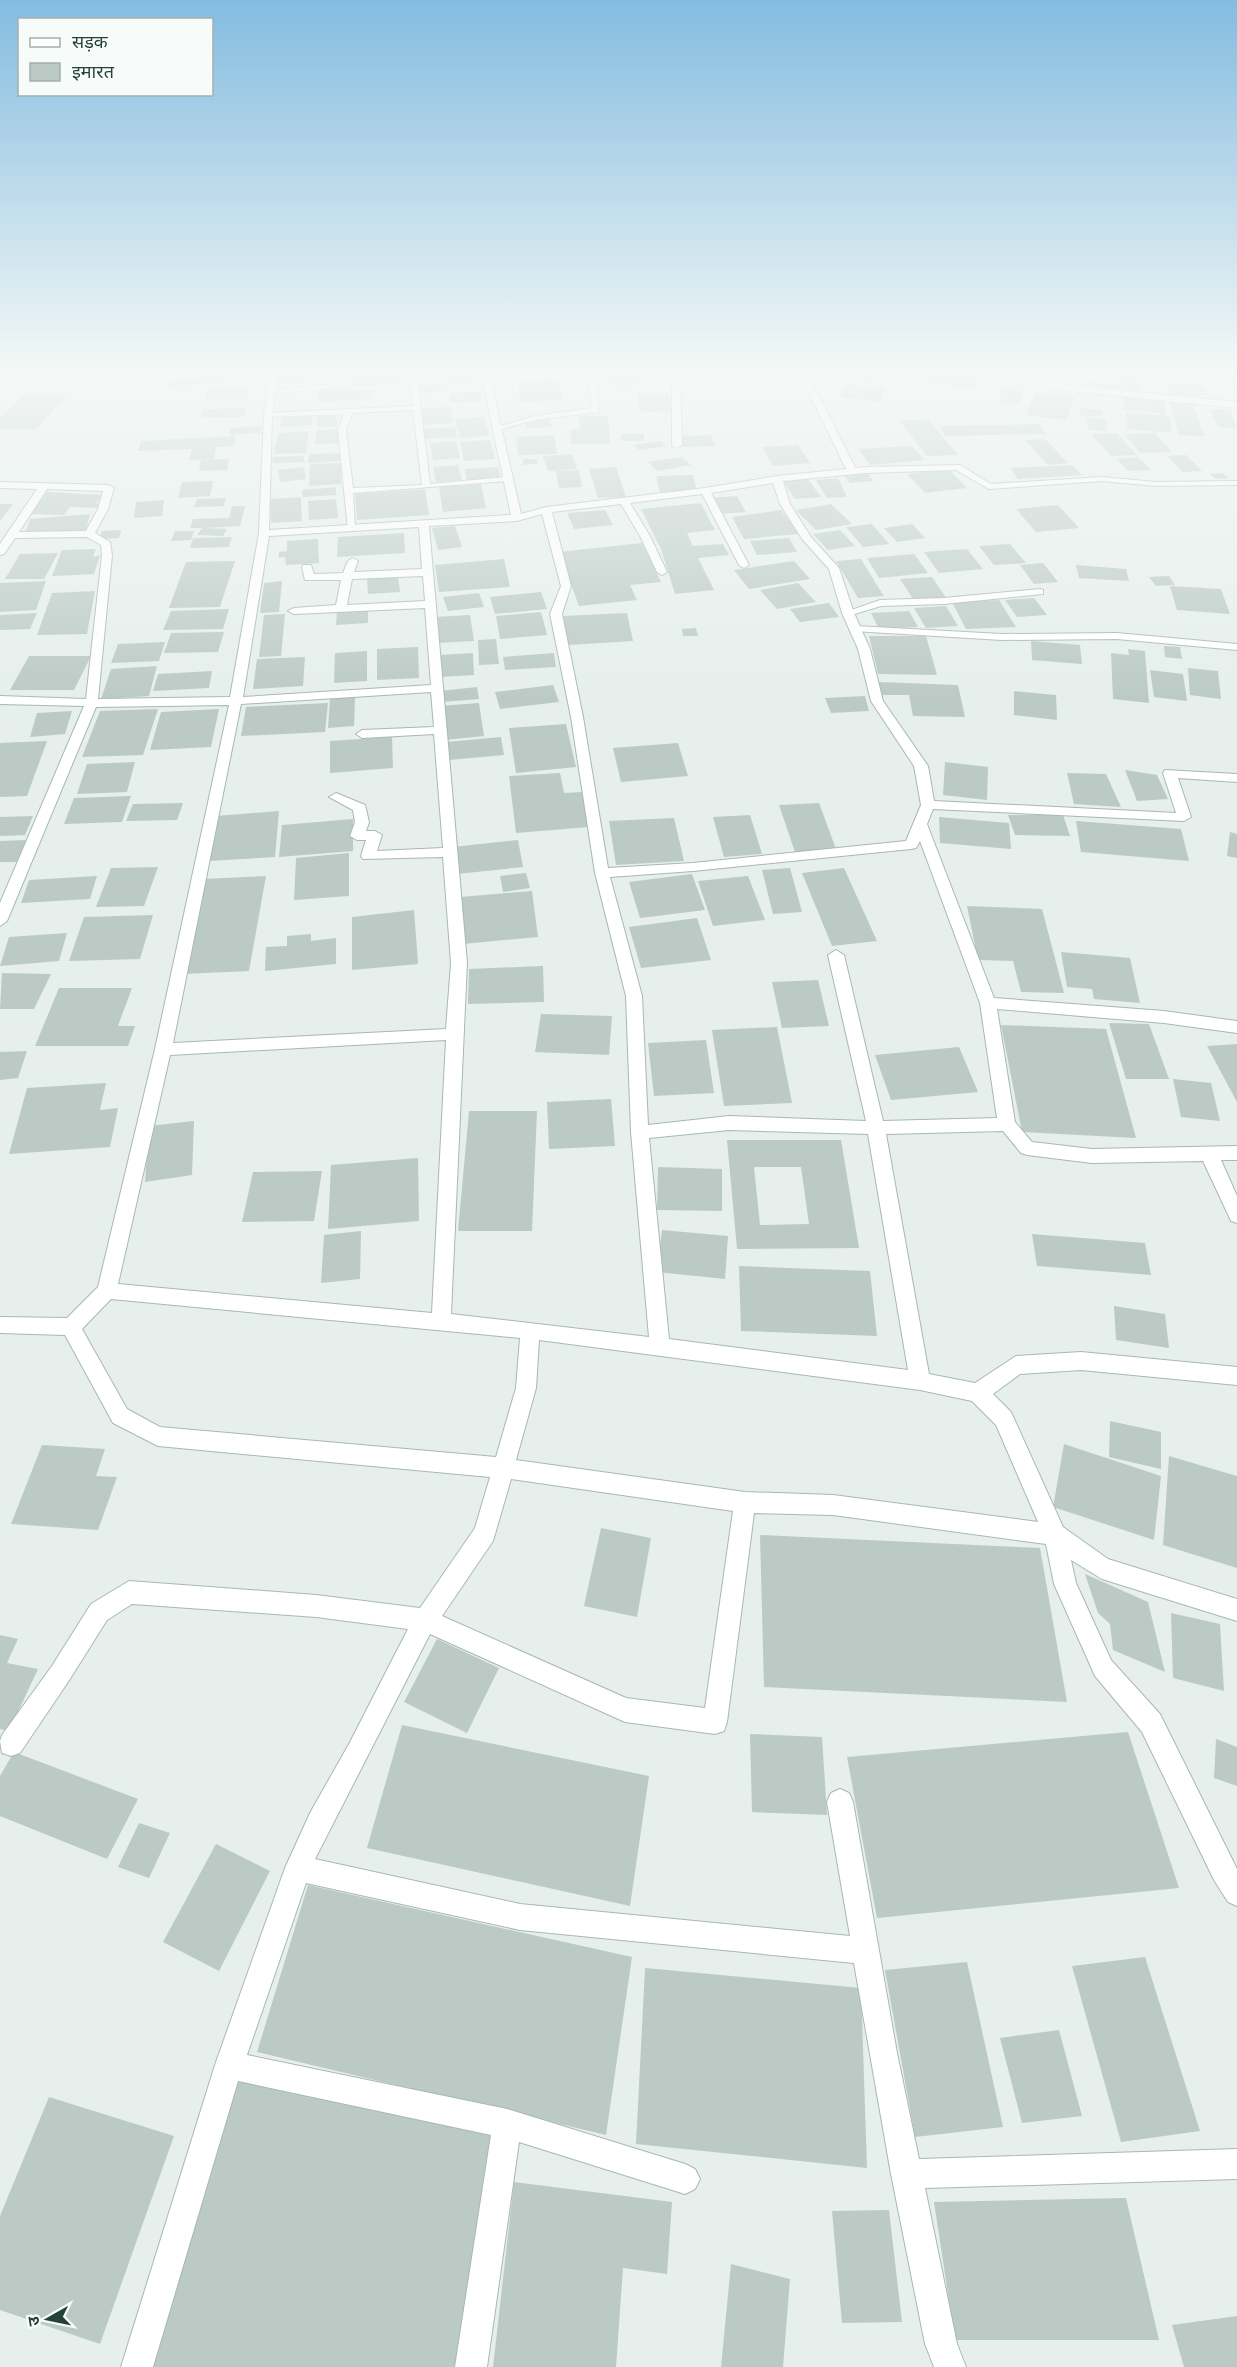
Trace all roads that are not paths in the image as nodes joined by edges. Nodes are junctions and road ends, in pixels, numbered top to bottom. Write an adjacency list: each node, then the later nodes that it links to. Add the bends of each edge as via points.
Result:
1 (266, 479): 22 (street)
2 (348, 479): 15 (lane)
3 (425, 479): 14 (lane)
4 (495, 479): 14 (lane)
5 (507, 479): 19 (street)
6 (774, 479): 16 (street)
7 (777, 479): 38 (street, via 790,513 834,568)
8 (976, 479): 9 (lane, via 988,487)
9 (1095, 479)
10 (1107, 479): 11 (lane, via 1156,484)
11 (1237, 483)
12 (0, 485): 13 (street)
13 (44, 486): 23 (street, via 109,488); 24 (street)
14 (426, 488): 15 (lane)
15 (350, 491): 21 (lane)
16 (705, 491): 17 (street); 27 (street)
17 (623, 499): 18 (street); 30 (street)
18 (546, 510): 19 (street); 52 (street, via 566,586 556,614)
19 (517, 518): 20 (street)
20 (424, 524): 21 (street); 29 (street)
21 (351, 528): 22 (street)
22 (264, 533): 43 (street)
23 (89, 534): 24 (street); 44 (street, via 106,544 107,555)
24 (11, 535): 25 (street)
25 (0, 552)
26 (353, 561): 31 (street)
27 (744, 565)
28 (307, 567): 31 (street, via 309,578)
29 (428, 572): 31 (street); 34 (street)
30 (662, 572)
31 (347, 576): 36 (street)
32 (1040, 592): 38 (lane, via 880,603)
33 (395, 594): 35 (street)
34 (430, 604): 35 (street); 41 (street)
35 (399, 605): 36 (street)
36 (341, 609): 37 (street)
37 (294, 611)
38 (848, 613): 39 (street)
39 (856, 630): 40 (lane, via 1002,637 1117,636); 49 (street, via 877,701 921,766)
40 (1237, 647)
41 (436, 688): 43 (street); 45 (street)
42 (0, 700): 44 (street)
43 (236, 701): 44 (street); 58 (street)
44 (92, 702): 53 (street)
45 (440, 730): 46 (street); 51 (street)
46 (362, 734)
47 (1237, 778): 49 (street, via 1170,773 1184,817)
48 (336, 797): 51 (street, via 360,808 362,822 357,836 375,835 368,856)
49 (928, 805): 50 (street)
50 (920, 824): 52 (street, via 911,845); 55 (street)
51 (450, 852): 57 (street, via 459,963)
52 (602, 873): 61 (street, via 633,996)
53 (0, 921)
54 (836, 955): 60 (street)
55 (988, 1003): 56 (street); 59 (street)
56 (1237, 1027)
57 (454, 1034): 58 (street); 66 (street)
58 (163, 1049): 65 (street)
59 (1007, 1124): 60 (street); 62 (street, via 1027,1148 1092,1156)
60 (876, 1128): 61 (street, via 729,1124); 72 (street)
61 (640, 1132): 70 (street)
62 (1209, 1153): 63 (street); 64 (street)
63 (1237, 1153)
64 (1237, 1216)
65 (107, 1291): 66 (street); 68 (street)
66 (441, 1322): 69 (street)
67 (0, 1324): 68 (street)
68 (71, 1327): 74 (street, via 120,1416 158,1436)
69 (530, 1330): 70 (street); 74 (street, via 526,1388)
70 (660, 1348): 72 (street)
71 (1237, 1376): 73 (street, via 1081,1361 1016,1365)
72 (920, 1381): 73 (street)
73 (978, 1393): 76 (street, via 1004,1419)
74 (503, 1468): 75 (street); 78 (street, via 485,1533)
75 (745, 1502): 76 (street, via 833,1505); 78 (street, via 715,1722 625,1710)
76 (1055, 1535): 77 (street, via 1102,1568); 82 (street, via 1065,1584 1102,1668 1152,1723)
77 (1237, 1610)
78 (425, 1620): 79 (street, via 315,1606 129,1592 99,1612); 81 (street)
79 (11, 1744)
80 (840, 1802): 83 (street)
81 (298, 1868): 83 (street, via 520,1917); 84 (street)
82 (1237, 1893)
83 (866, 1951): 87 (street)
84 (229, 2065): 85 (street); 89 (street)
85 (507, 2124): 88 (street); 90 (street)
86 (1237, 2164): 87 (street)
87 (906, 2174): 91 (street, via 941,2344)
88 (685, 2180)
89 (137, 2367)
90 (471, 2367)
91 (950, 2367)

